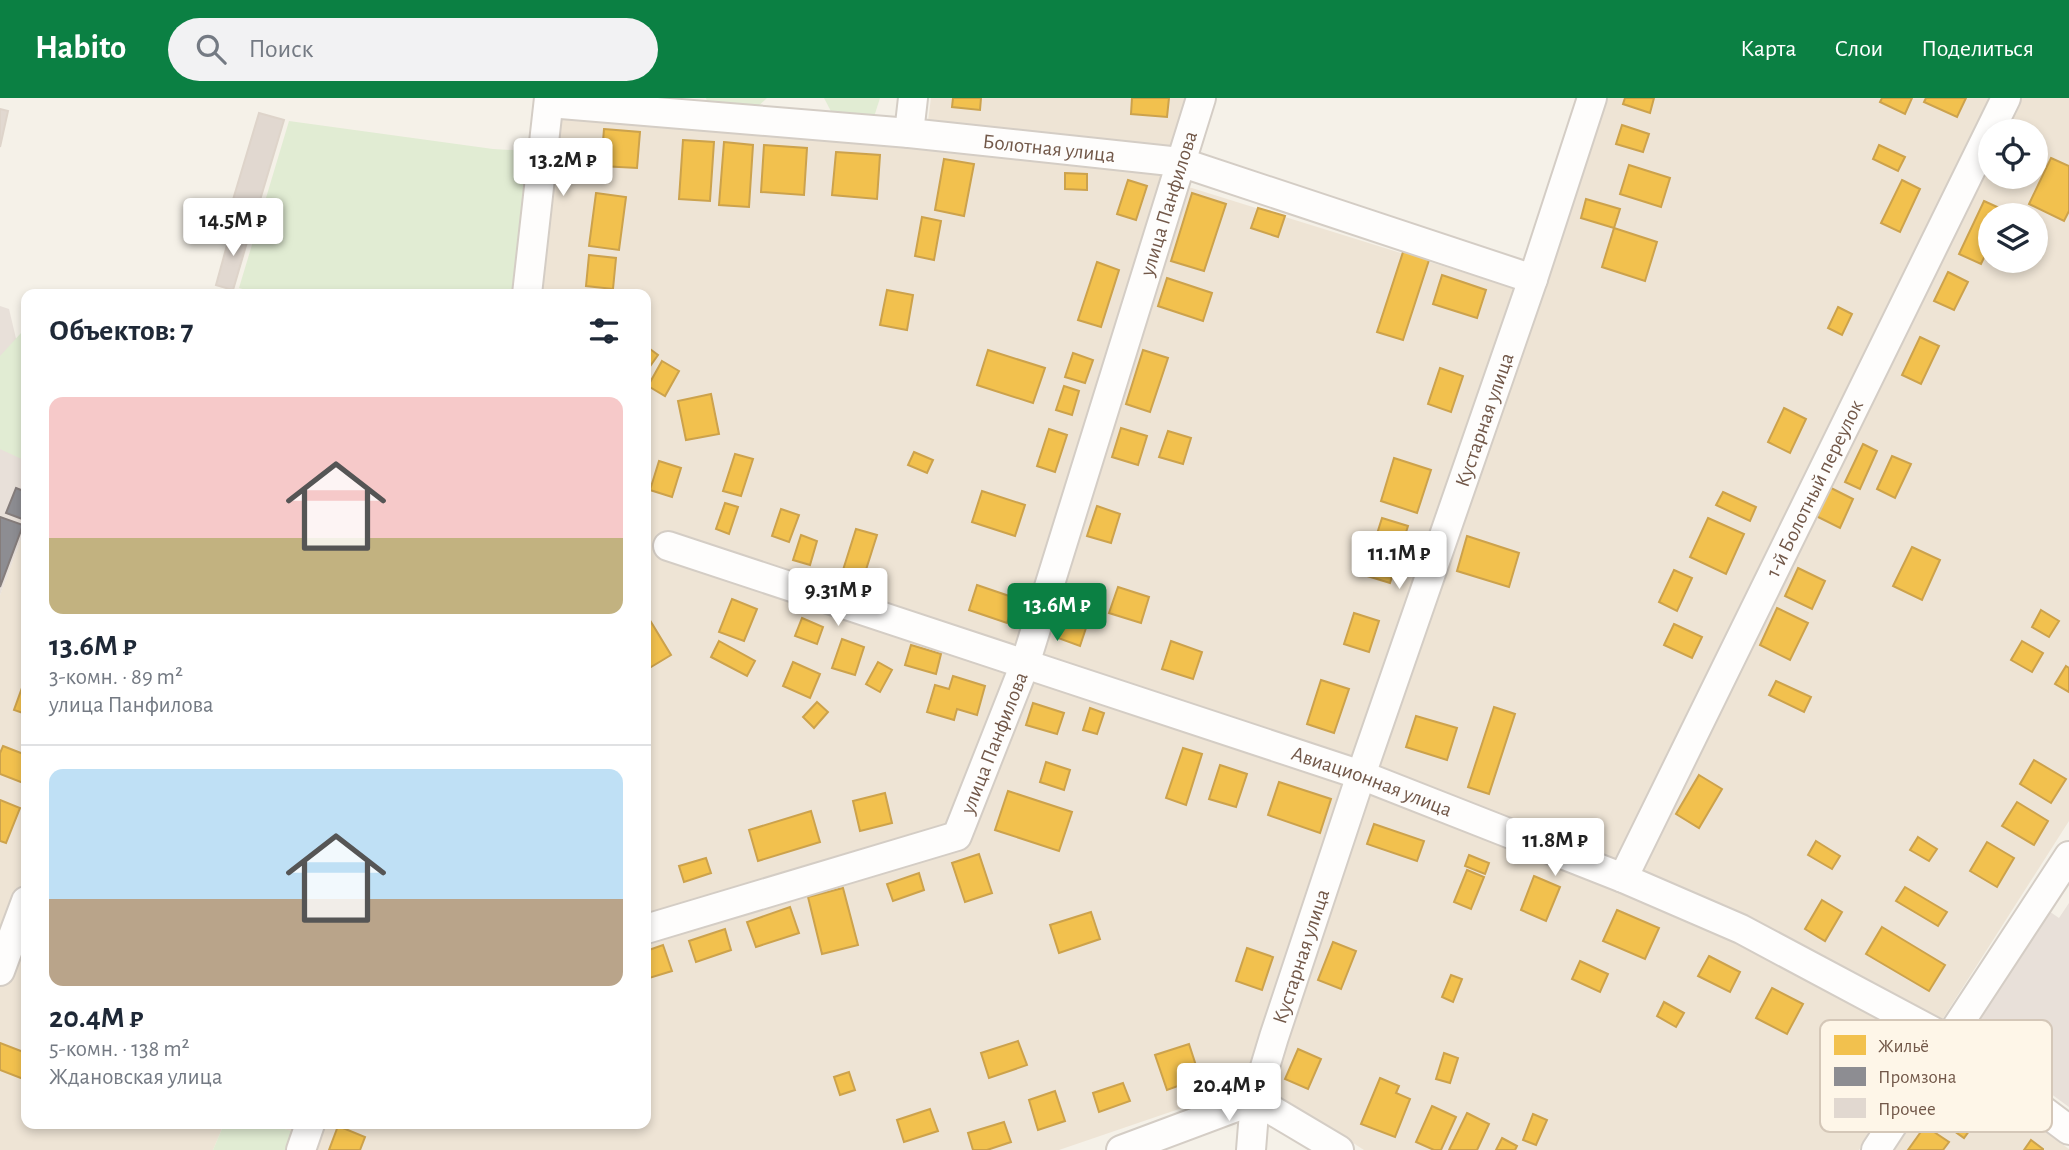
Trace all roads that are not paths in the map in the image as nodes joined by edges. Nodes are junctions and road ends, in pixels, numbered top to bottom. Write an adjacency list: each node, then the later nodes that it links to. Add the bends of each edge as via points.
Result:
1 (913, 98): 6 (street)
2 (1200, 98): 7 (street, улица Панфилова)
3 (1592, 98): 8 (street, Кустарная улица)
4 (2006, 98): 14 (street, 1-й Болотный переулок)
5 (549, 101): 6 (street, Болотная улица); 9 (street)
6 (909, 133): 7 (street, Болотная улица)
7 (1180, 162): 8 (street, Болотная улица); 11 (street, улица Панфилова)
8 (1533, 279): 12 (street, Кустарная улица)
9 (528, 289)
10 (668, 546): 11 (street, Авиационная улица)
11 (1025, 664): 12 (street, Авиационная улица); 16 (street, улица Панфилова, via 957,836)
12 (1361, 775): 14 (street, Авиационная улица); 20 (street, Кустарная улица)
13 (2069, 856): 19 (street)
14 (1623, 878): 18 (street, Авиационная улица, via 1741,929)
15 (21, 914): 17 (street)
16 (651, 928)
17 (0, 971)
18 (1912, 1020)
19 (1962, 1020)
20 (1255, 1100): 26 (street); 27 (street, Кустарная улица); 28 (street)
21 (2052, 1117): 23 (street, Авиационная улица)
22 (308, 1129): 25 (street)
23 (2069, 1130)
24 (1888, 1132): 29 (street)
25 (301, 1150)
26 (1121, 1150)
27 (1251, 1150)
28 (1339, 1150)
29 (1876, 1150)

